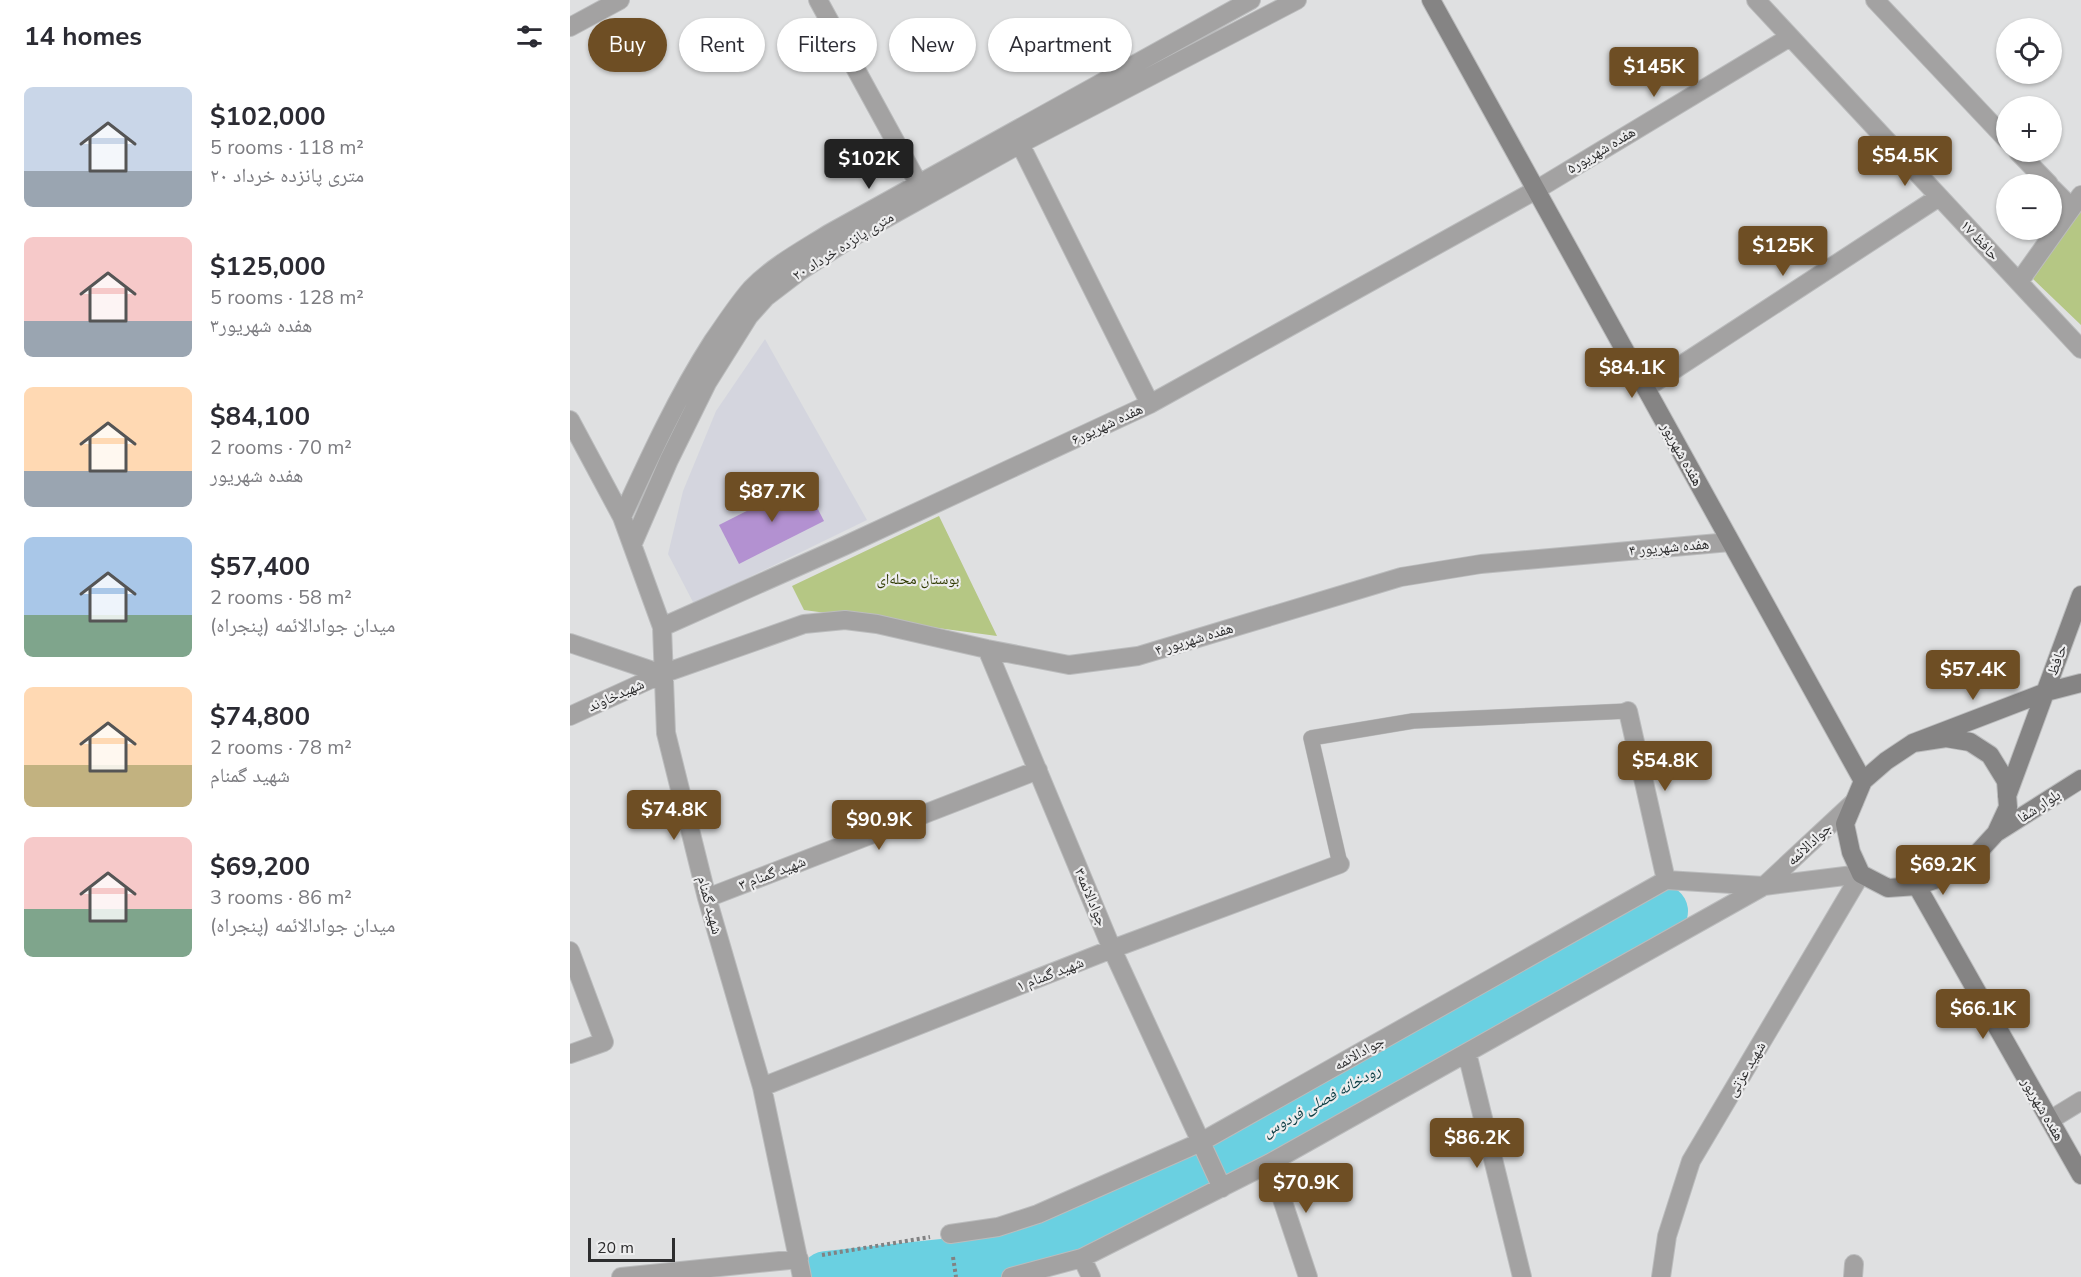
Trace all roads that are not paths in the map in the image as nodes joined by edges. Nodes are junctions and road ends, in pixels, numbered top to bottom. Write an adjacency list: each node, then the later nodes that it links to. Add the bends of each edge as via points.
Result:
1 (620, 0): 8 (street)
2 (818, 0): 14 (street)
3 (1251, 0): 14 (street, ۲۰ متری پانزده خرداد)
4 (1297, 0): 11 (street, ۲۰ متری پانزده خرداد)
5 (1431, 0): 15 (main road, هفده شهریور)
6 (1756, 0): 9 (street, حافظ ۱۷)
7 (1875, 0): 10 (street)
8 (570, 27)
9 (1790, 37): 15 (street, هفده شهریور۵); 17 (street, حافظ ۱۷)
10 (1996, 128)
11 (1020, 144): 22 (street); 26 (street, ۲۰ متری پانزده خرداد, via 856,235 766,297 749,316 707,383)
12 (2027, 162): 13 (street)
13 (2039, 174)
14 (918, 183): 24 (street, ۲۰ متری پانزده خرداد, via 784,262 752,288 694,371)
15 (1536, 190): 21 (main road, هفده شهریور); 22 (street, هفده شهریور۶)
16 (2062, 193): 18 (street)
17 (1939, 197): 19 (street, حافظ ۱۷); 21 (street)
18 (2076, 202): 19 (street)
19 (2019, 282): 20 (street, حافظ ۱۷)
20 (2081, 349)
21 (1646, 388): 25 (main road, هفده شهریور)
22 (1150, 404): 28 (street, هفده شهریور۶)
23 (570, 420): 24 (street, شهید گمنام)
24 (622, 517): 26 (street, شهید گمنام)
25 (1730, 542): 30 (street, هفده شهریور ۴, via 1481,564 1401,577 1138,656 1069,665); 39 (main road, هفده شهریور)
26 (633, 543): 28 (street, شهید گمنام)
27 (2081, 595): 33 (main road, حافظ)
28 (662, 627): 31 (street, شهید گمنام)
29 (570, 643): 31 (street)
30 (987, 649): 31 (street, هفده شهریور ۴, via 845,620 804,624); 37 (street, جوادالائمه۳)
31 (663, 674): 35 (street, شهیدخاوند); 48 (street, شهید گمنام, via 666,733)
32 (2081, 682): 33 (main road)
33 (2046, 692): 36 (main road); 40 (main road, حافظ)
34 (1628, 711): 43 (lane, via 1413,721 1311,738); 45 (street)
35 (570, 716)
36 (1913, 743): 39 (main road); 40 (main road, via 1946,738 1970,742 1990,755 2006,781)
37 (1038, 770): 48 (street, شهید گمنام ۳); 49 (street, جوادالائمه۳)
38 (2081, 779): 42 (main road, بلوار شفا)
39 (1863, 781): 41 (main road)
40 (2007, 796): 42 (main road, via 2008,807)
41 (1854, 802): 44 (main road, via 1845,824); 46 (street, جوادالائمه)
42 (1996, 833): 47 (main road, via 1972,859 1943,877)
43 (1340, 864): 49 (street, شهید گمنام ۱)
44 (1861, 874): 46 (street, جوادالائمه); 47 (main road, via 1888,888); 68 (street, شهید عزتی, via 1691,1161 1667,1236)
45 (1666, 880): 46 (street, جوادالائمه); 56 (street, جوادالائمه)
46 (1764, 886): 51 (street, جوادالائمه)
47 (1917, 886): 55 (main road, هفده شهریور)
48 (707, 898): 53 (street, شهید گمنام)
49 (1112, 950): 53 (street, شهید گمنام ۱); 56 (street, جوادالائمه۳)
50 (570, 951): 52 (street, via 604,1042)
51 (1467, 1053): 57 (street, جوادالائمه); 67 (street)
52 (570, 1054)
53 (762, 1087): 62 (street, شهید گمنام)
54 (2081, 1101): 55 (street)
55 (2050, 1120): 58 (main road, هفده شهریور)
56 (1201, 1142): 59 (street, جوادالائمه۳); 60 (street, جوادالائمه, via 1038,1214 998,1227)
57 (1270, 1163): 59 (street, جوادالائمه); 66 (street)
58 (2081, 1175)
59 (1222, 1188): 61 (street, جوادالائمه)
60 (950, 1234)
61 (1082, 1258): 64 (street, جوادالائمه); 65 (street)
62 (800, 1268): 63 (street)
63 (621, 1277)
64 (1011, 1277)
65 (1091, 1277)
66 (1308, 1277)
67 (1522, 1277)
68 (1661, 1277)

